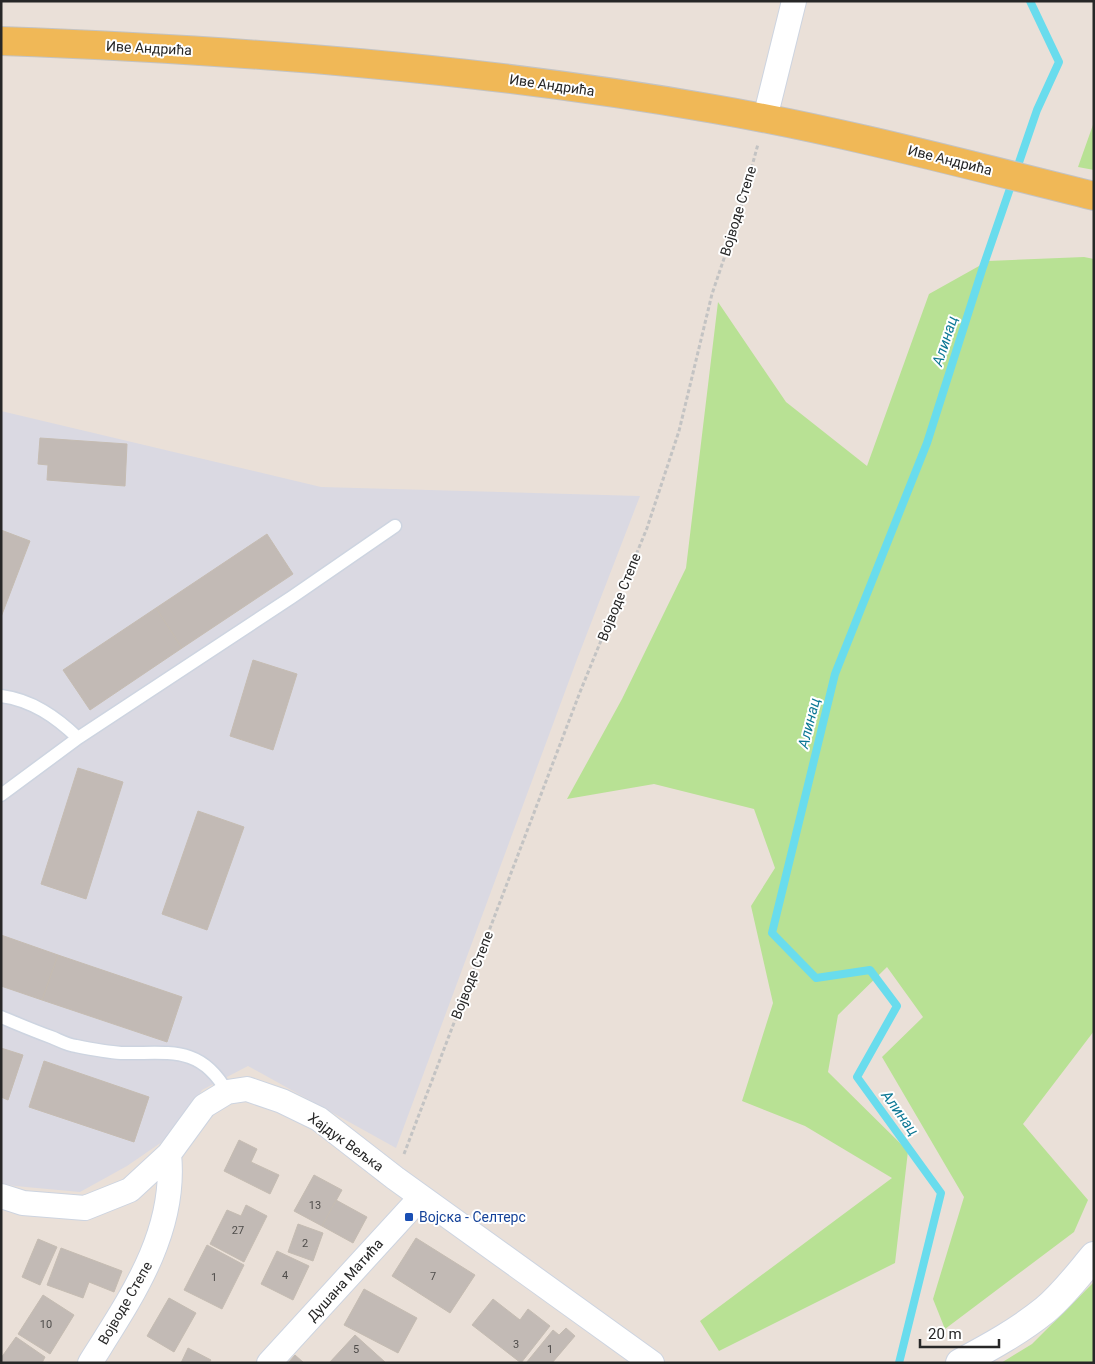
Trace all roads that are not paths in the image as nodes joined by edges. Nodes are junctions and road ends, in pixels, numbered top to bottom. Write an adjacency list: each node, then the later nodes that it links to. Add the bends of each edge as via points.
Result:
1 (794, 1): 3 (street)
2 (1, 41): 3 (main road, Иве Андрића, via 224,52 423,69 668,101)
3 (765, 118): 4 (main road, Иве Андрића)
4 (1094, 196)
5 (395, 526): 7 (lane)
6 (1, 696): 7 (lane, via 46,712)
7 (78, 738): 8 (lane)
8 (1, 795)
9 (1, 1017): 10 (lane, via 72,1046 118,1053 186,1055 210,1069)
10 (227, 1092): 11 (street, Хајдук Вељка, via 204,1106); 13 (street, Хајдук Вељка, via 247,1089 282,1100 319,1119)
11 (169, 1154): 12 (street, Хајдук Вељка, via 130,1190 85,1208 24,1203); 15 (street, Војводе Степе, via 170,1195 154,1250 132,1294)
12 (1, 1196)
13 (421, 1197): 16 (street, Душана Матића); 17 (street, Хајдук Вељка)
14 (1094, 1256): 18 (main road, via 1046,1309 1000,1341)
15 (90, 1363)
16 (269, 1363)
17 (652, 1363)
18 (960, 1363)

